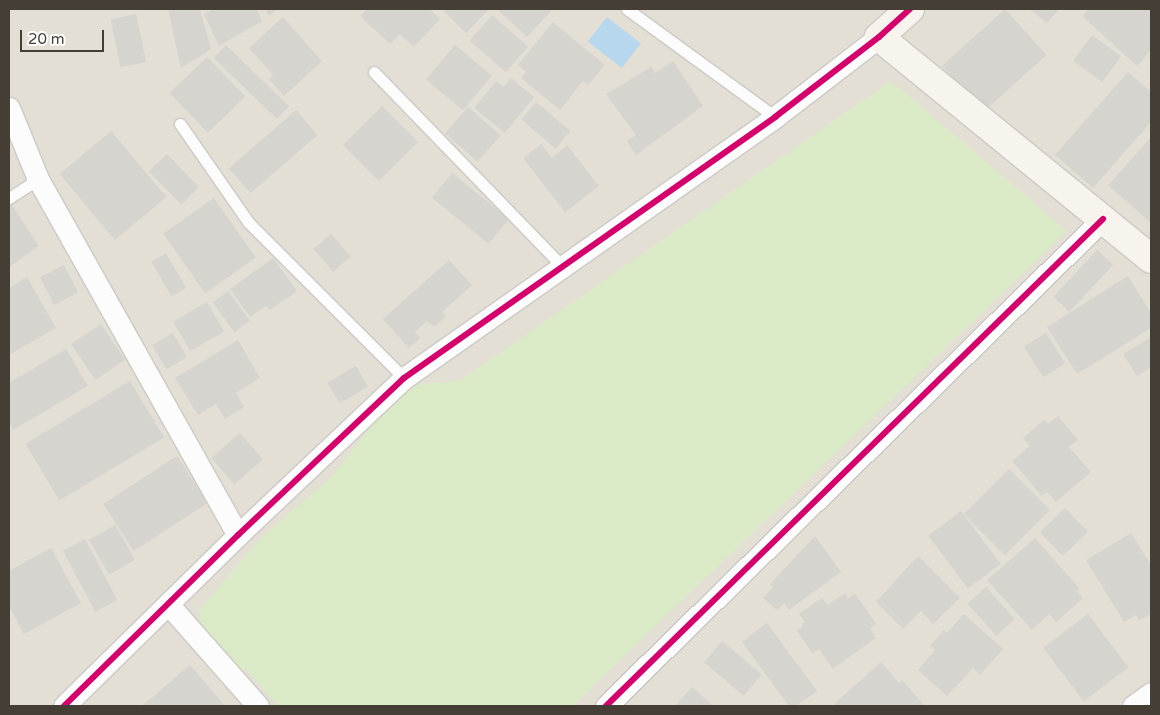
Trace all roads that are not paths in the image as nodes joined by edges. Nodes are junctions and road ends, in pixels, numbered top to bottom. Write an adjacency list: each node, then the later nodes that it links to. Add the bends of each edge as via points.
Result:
1 (627, 9): 6 (lane)
2 (910, 9): 3 (street)
3 (879, 37): 6 (street); 10 (street)
4 (374, 72): 12 (lane)
5 (9, 108): 8 (street)
6 (775, 117): 12 (street)
7 (180, 124): 13 (lane, via 248,222)
8 (38, 179): 9 (lane); 14 (street)
9 (9, 198)
10 (1103, 219): 11 (street); 19 (street)
11 (1151, 259)
12 (563, 267): 13 (street)
13 (404, 378): 14 (street)
14 (238, 535): 15 (street)
15 (168, 604): 17 (street); 18 (street)
16 (1151, 693): 20 (street)
17 (64, 706)
18 (258, 706)
19 (606, 706)
20 (1133, 706)

